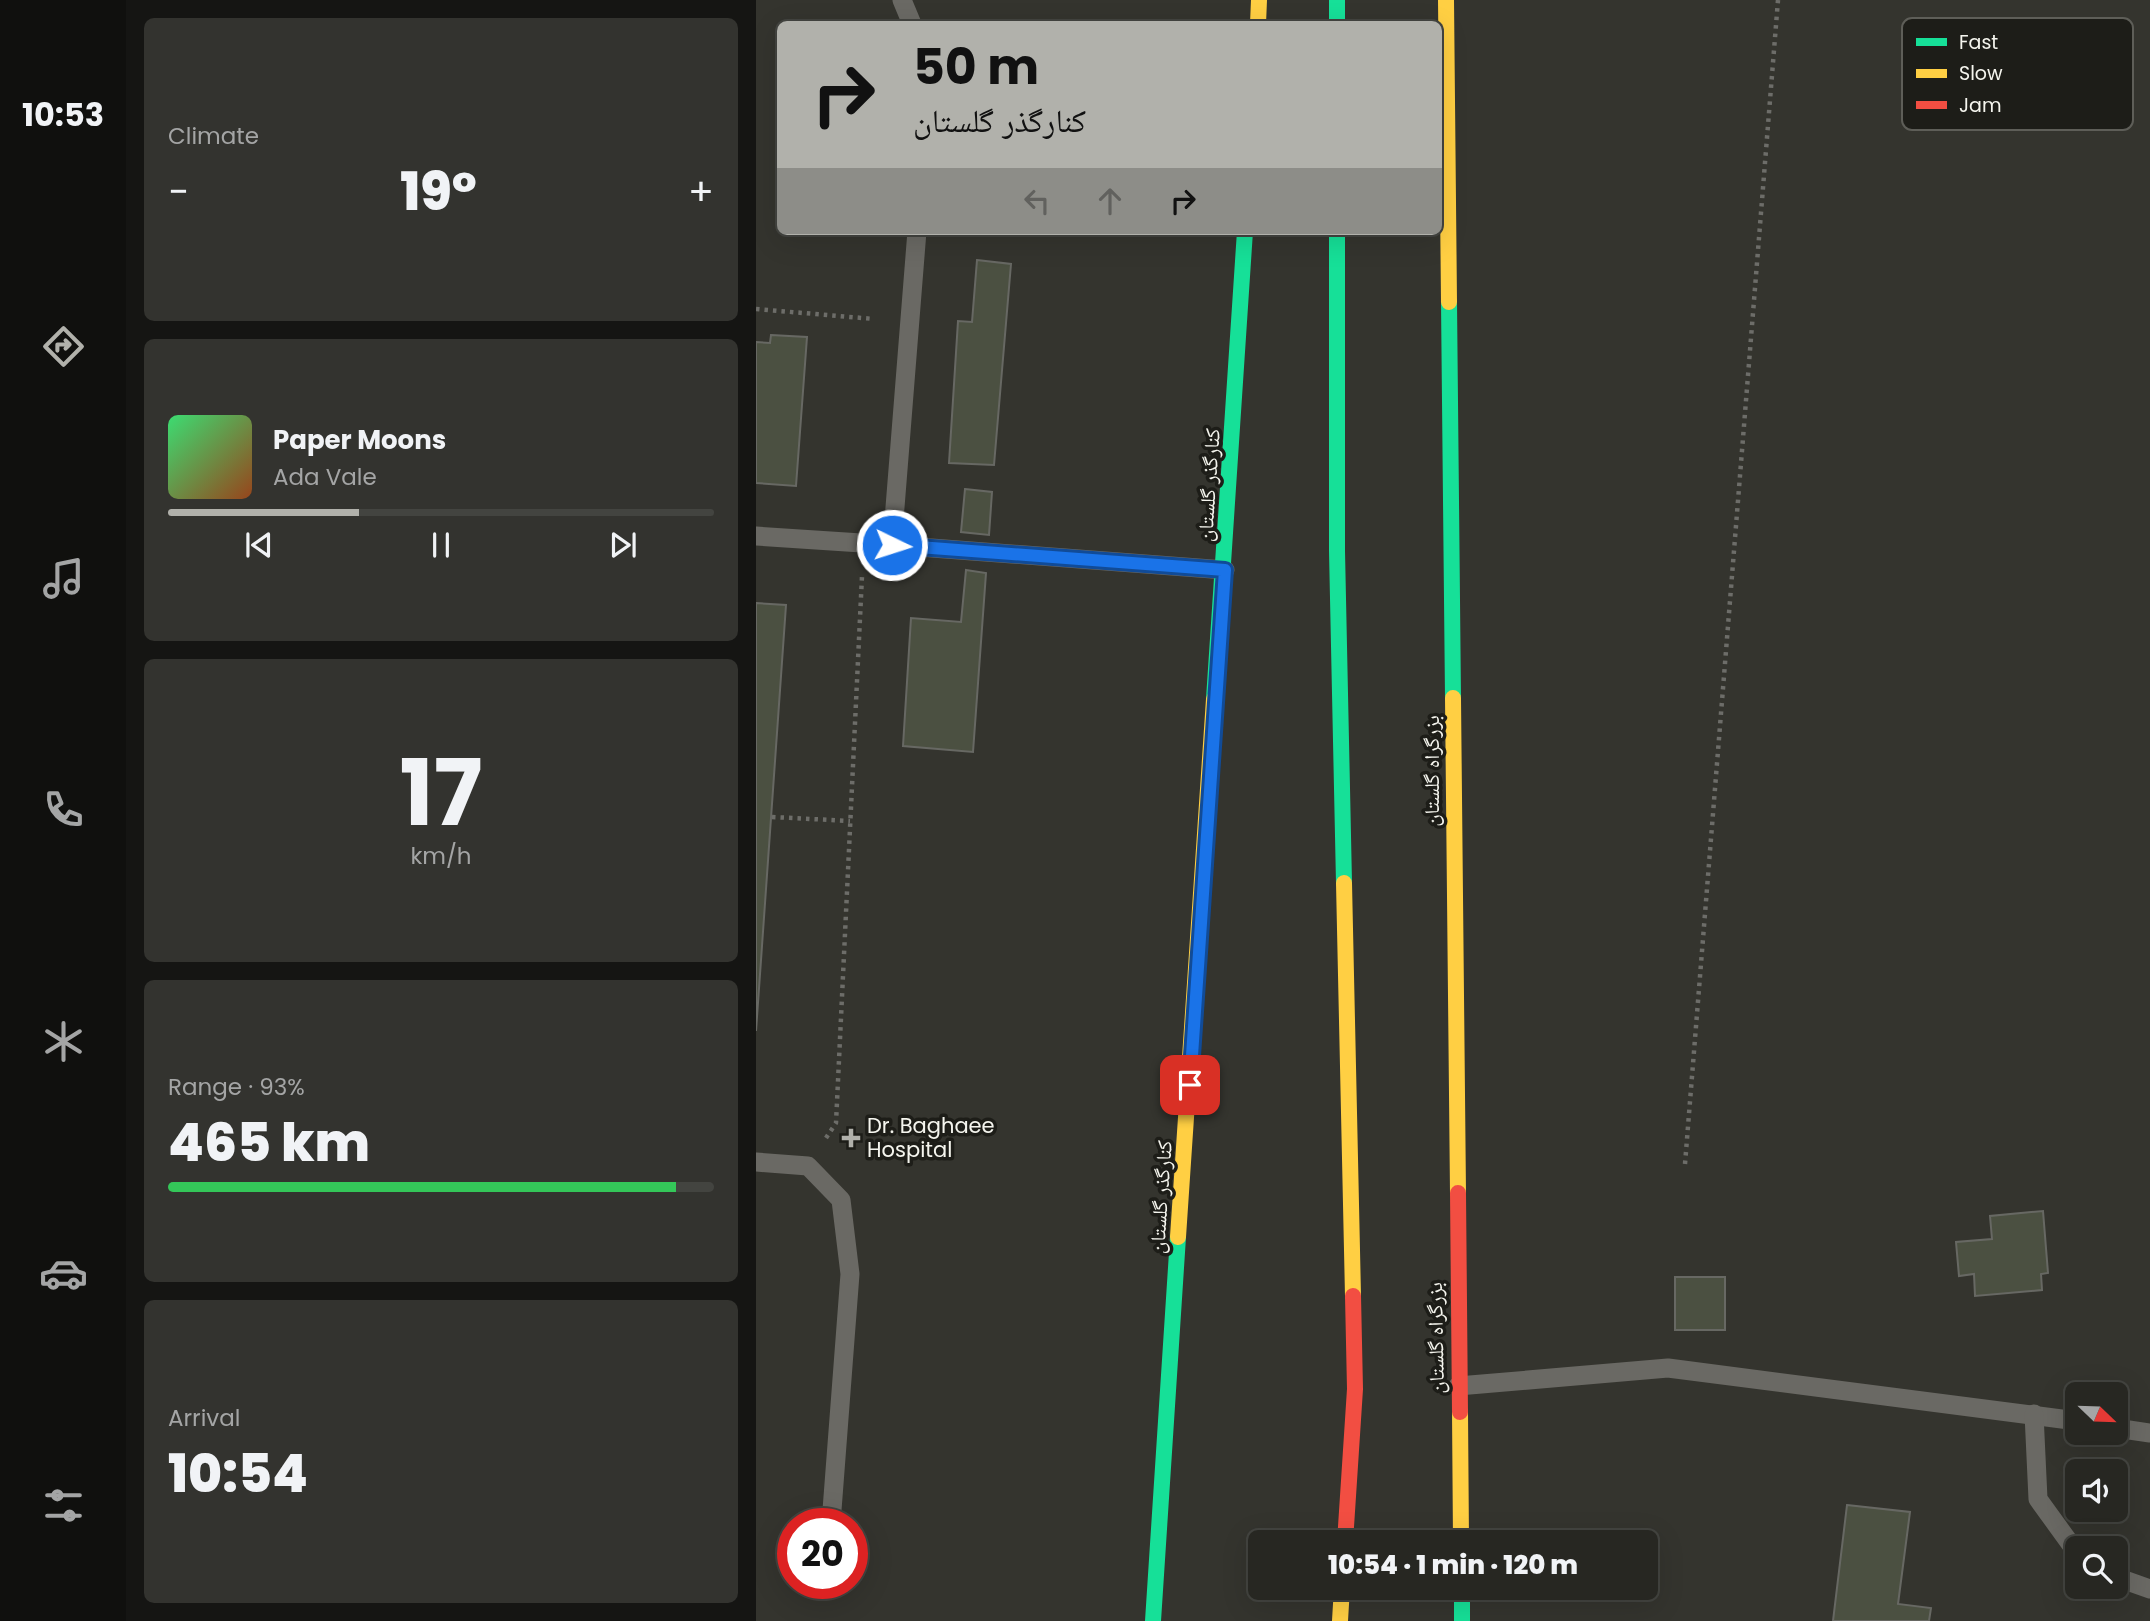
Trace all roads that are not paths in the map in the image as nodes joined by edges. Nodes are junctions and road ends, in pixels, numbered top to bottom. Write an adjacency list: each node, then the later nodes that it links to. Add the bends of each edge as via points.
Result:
1 (902, 0): 5 (lane)
2 (1259, 0): 6 (main road)
3 (1337, 0): 7 (main road)
4 (1446, 0): 15 (main road, بزرگراه گلستان)
5 (911, 21)
6 (1258, 21)
7 (1337, 21)
8 (917, 235): 12 (lane)
9 (1245, 235): 13 (main road, کنارگذر گلستان)
10 (1337, 235): 21 (main road, via 1337,551 1355,1389)
11 (756, 536): 12 (lane)
12 (892, 545): 13 (lane)
13 (1225, 570): 28 (main road, کنارگذر گلستان)
14 (756, 1162): 20 (lane, via 808,1166 841,1200 850,1274)
15 (1458, 1386): 16 (lane, via 1668,1368); 22 (main road, بزرگراه گلستان)
16 (2034, 1414): 17 (lane); 23 (lane, via 2038,1499)
17 (2065, 1419)
18 (2128, 1430): 19 (lane)
19 (2150, 1433)
20 (832, 1508)
21 (1346, 1530)
22 (1461, 1530)
23 (2065, 1536)
24 (2128, 1581): 25 (lane)
25 (2150, 1589)
26 (1341, 1600): 29 (main road)
27 (1461, 1600): 30 (main road)
28 (1153, 1621)
29 (1340, 1621)
30 (1462, 1621)

